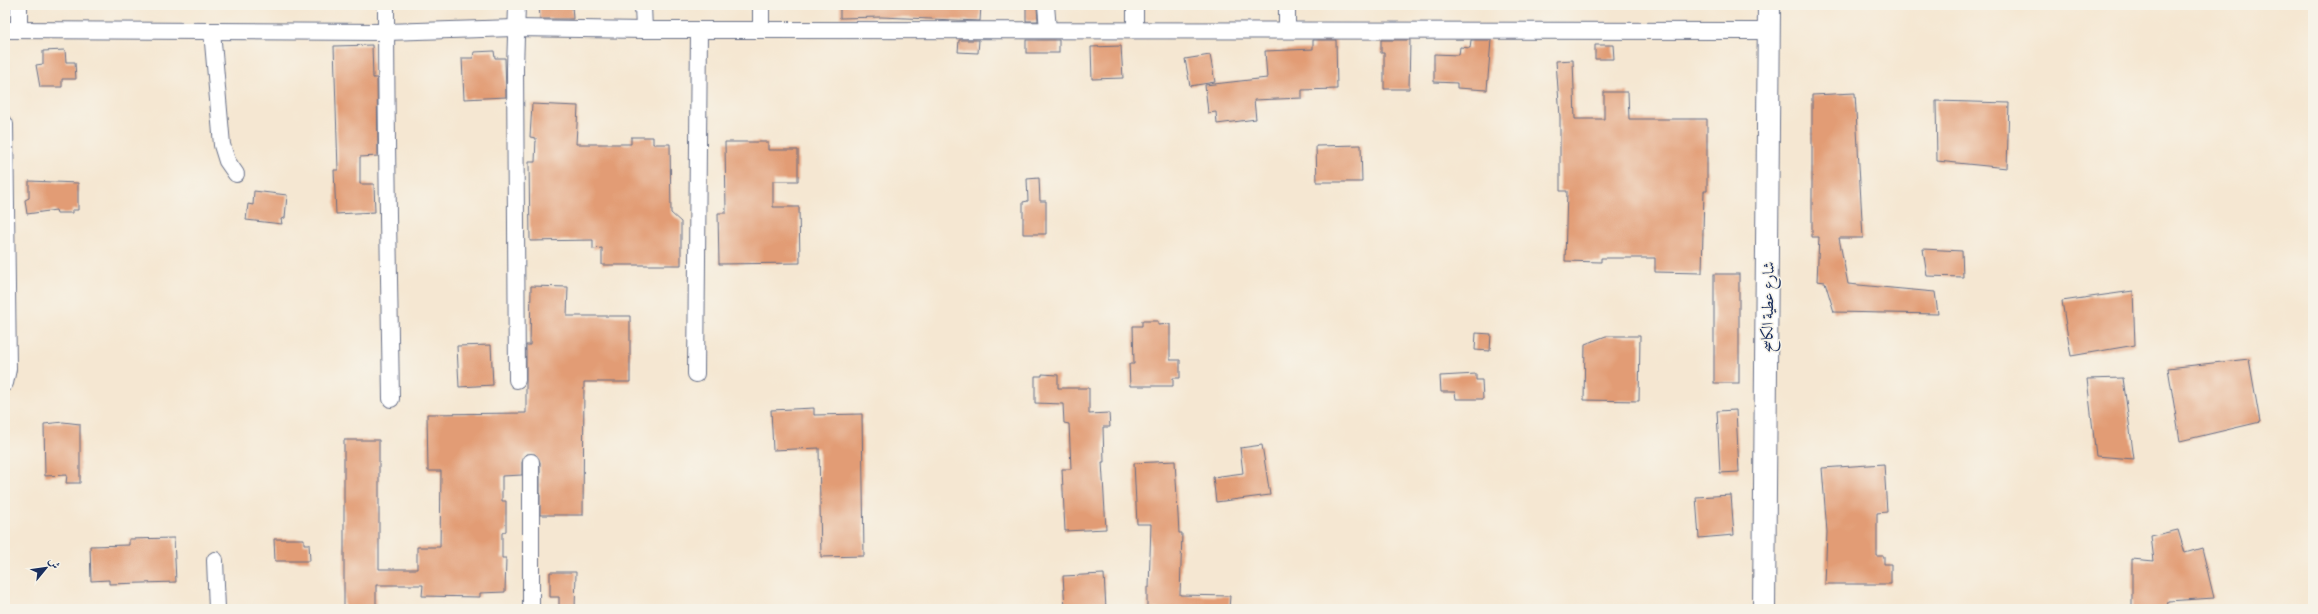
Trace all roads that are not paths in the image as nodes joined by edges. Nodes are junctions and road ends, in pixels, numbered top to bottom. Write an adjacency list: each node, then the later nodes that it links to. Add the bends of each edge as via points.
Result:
1 (19, 5): 11 (street)
2 (386, 5): 20 (street)
3 (518, 5): 10 (street)
4 (643, 5): 12 (street)
5 (761, 5): 14 (street)
6 (1046, 5): 15 (street)
7 (1135, 5): 16 (street)
8 (1286, 5): 17 (street)
9 (1769, 5): 19 (street, شارع عطية الكاسح)
10 (516, 28): 12 (street); 20 (street); 25 (street)
11 (12, 30): 18 (street)
12 (644, 30): 13 (street)
13 (699, 30): 14 (street); 24 (street)
14 (761, 30): 15 (street)
15 (1048, 30): 16 (street)
16 (1135, 30): 17 (street)
17 (1287, 30): 19 (street)
18 (212, 31): 20 (street); 22 (street, via 222,145 227,162)
19 (1769, 31): 32 (street, شارع عطية الكاسح)
20 (386, 32): 27 (street)
21 (5, 124): 23 (street)
22 (236, 174)
23 (6, 199): 26 (street, via 8,369)
24 (696, 374)
25 (517, 380)
26 (5, 383)
27 (391, 399)
28 (531, 462): 31 (street)
29 (215, 560): 30 (street)
30 (217, 609)
31 (531, 609)
32 (1764, 609)

